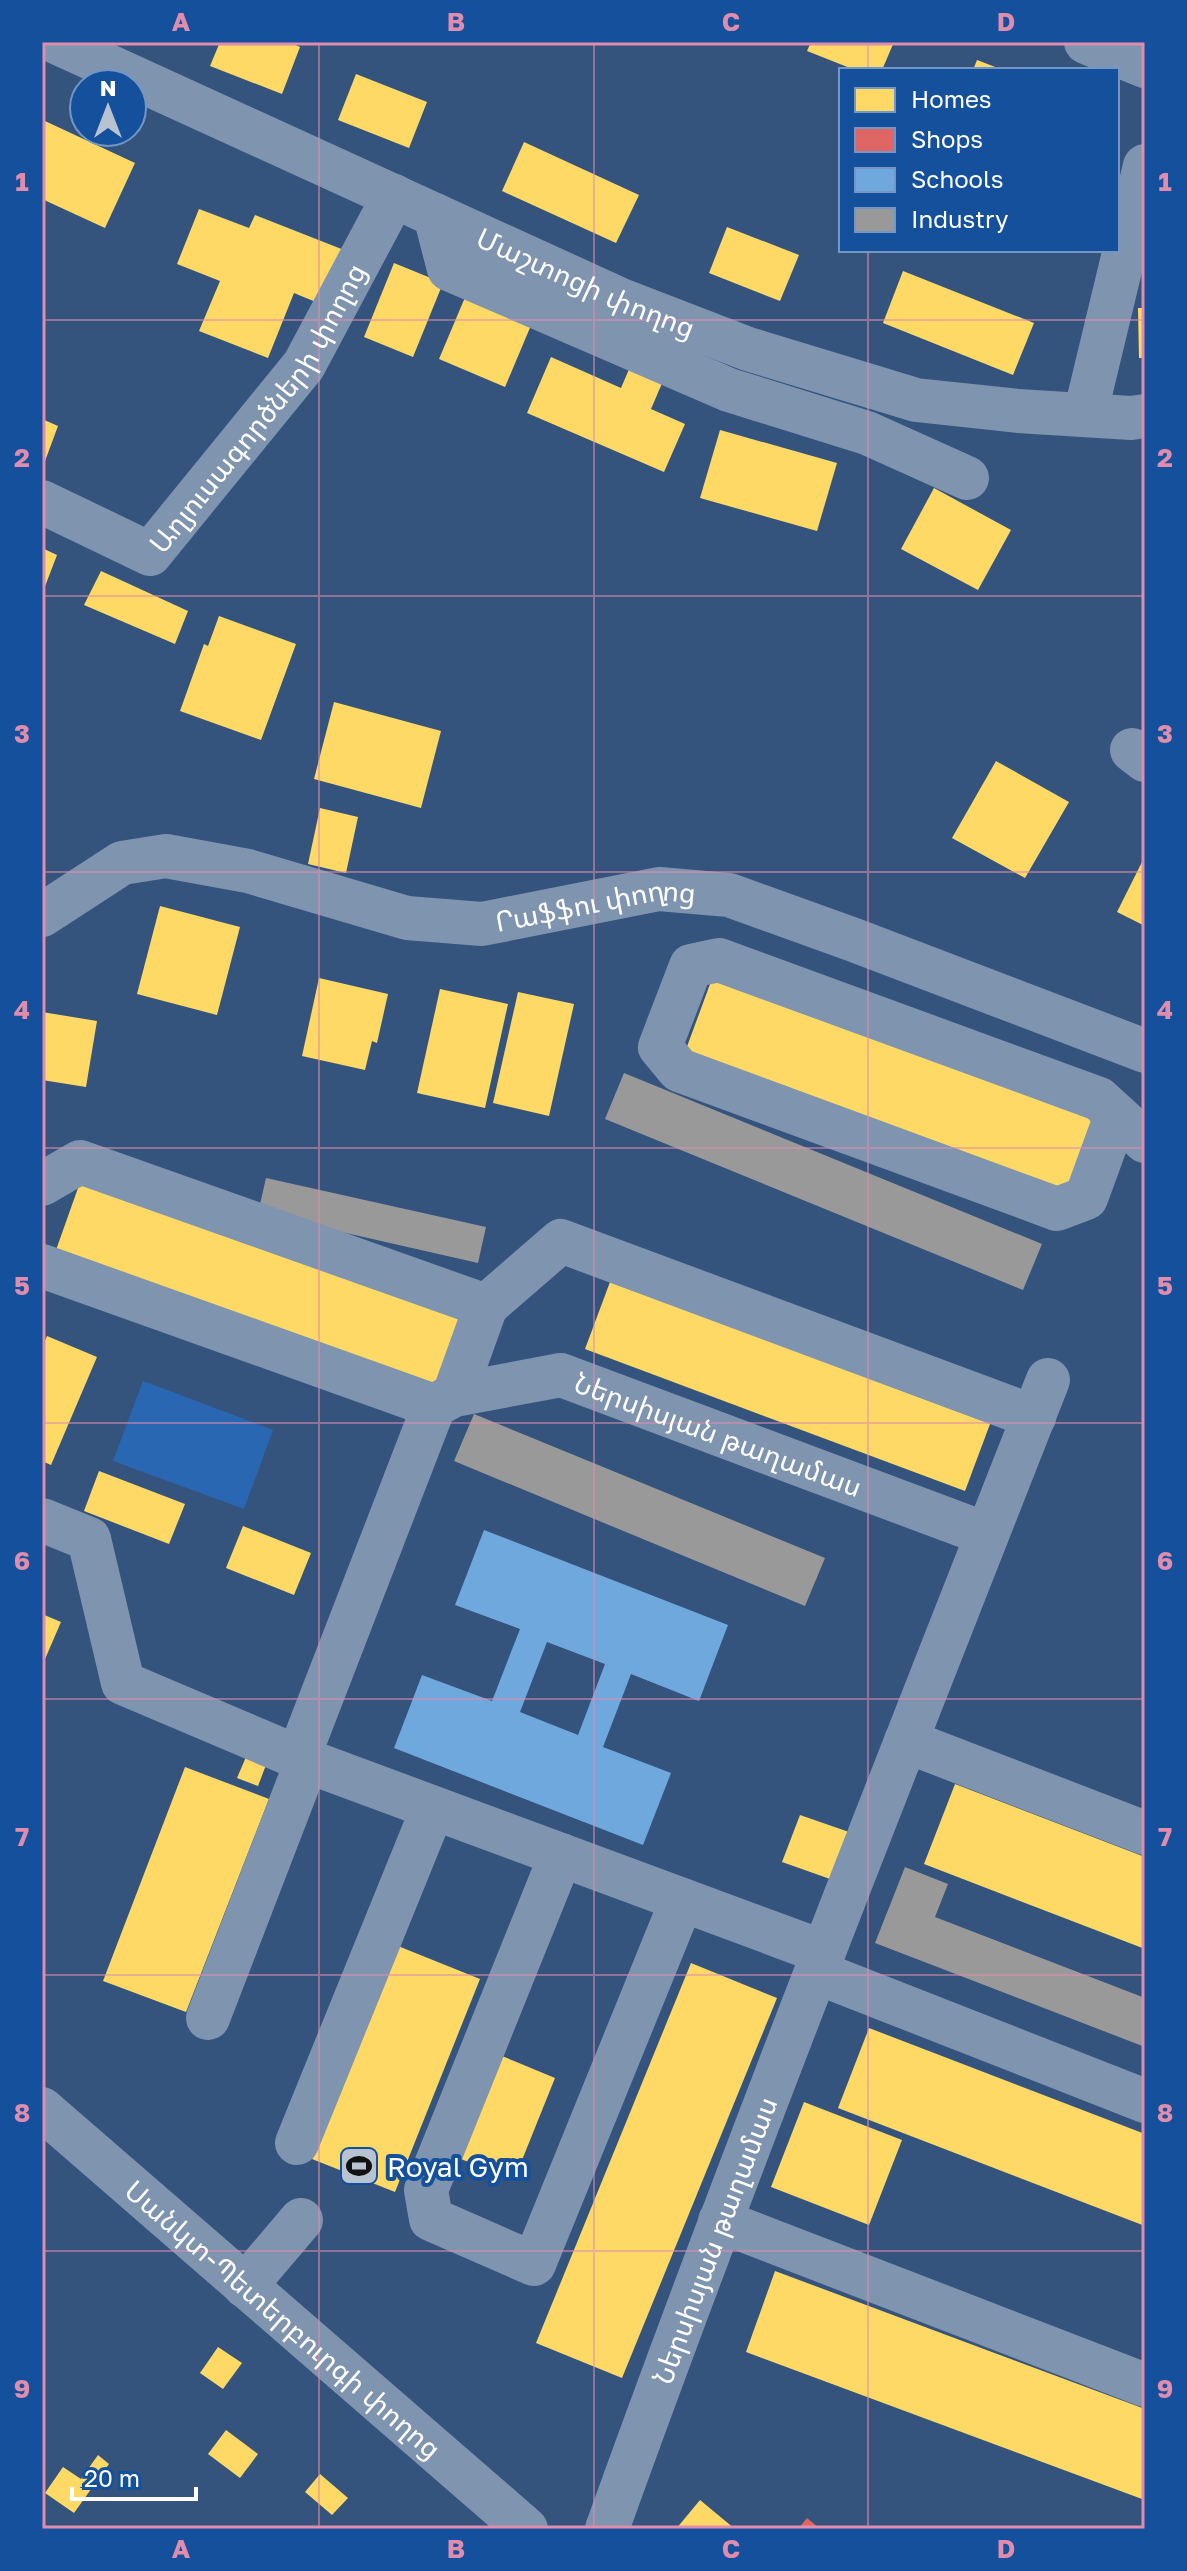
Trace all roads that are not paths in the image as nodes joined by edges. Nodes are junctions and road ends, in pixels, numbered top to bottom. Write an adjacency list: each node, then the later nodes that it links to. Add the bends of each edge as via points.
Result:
1 (56, 42): 5 (street, Մաշտոցի փողոց)
2 (1086, 42): 3 (street)
3 (1145, 66)
4 (1145, 166): 7 (street)
5 (394, 196): 6 (street, Մաշտոցի փողոց); 10 (street, Աղյուսագործների փողոց, via 304,365 150,554)
6 (435, 215): 7 (street, Մաշտոցի փողոց, via 621,300 748,349 916,400); 9 (street, via 449,269 729,390 867,433)
7 (1085, 415): 8 (street, Մաշտոցի փողոց)
8 (1145, 416)
9 (967, 478)
10 (42, 502)
11 (42, 915): 12 (street, Րաֆֆու փողոց, via 122,863 166,856 248,871 407,918 482,924 659,889 729,895)
12 (1145, 1051)
13 (1131, 1129): 13 (street, via 1099,1099 719,960 691,966 660,1047 679,1070 1057,1209 1086,1198)
14 (42, 1184): 16 (street, via 80,1162)
15 (42, 1266): 17 (street)
16 (486, 1306): 17 (street); 19 (street, Ներսիսյան թաղամաս, via 561,1241 1041,1399)
17 (444, 1401): 19 (street, Ներսիսյան թաղամաս, via 561,1375); 21 (street)
18 (42, 1520): 21 (street, via 89,1539 123,1683)
19 (986, 1534): 20 (street, Ներսիսյան թաղամաս)
20 (906, 1741): 23 (street); 26 (street, Ներսիսյան թաղամաս)
21 (303, 1760): 22 (street); 27 (street)
22 (433, 1808): 24 (street); 30 (street)
23 (1145, 1833)
24 (561, 1855): 25 (street); 25 (street, via 426,2190 431,2219 534,2264)
25 (682, 1900): 26 (street)
26 (820, 1962): 28 (street); 32 (street, Ներսիսյան թաղամաս)
27 (208, 2018)
28 (1145, 2101)
29 (42, 2109): 33 (street, Սանկտ-Պետերբուրգի փողոց)
30 (297, 2143)
31 (301, 2220): 33 (street)
32 (720, 2221): 34 (street); 36 (street, Ներսիսյան թաղամաս)
33 (245, 2286): 35 (street, Սանկտ-Պետերբուրգի փողոց)
34 (1145, 2385)
35 (499, 2522)
36 (607, 2529)

